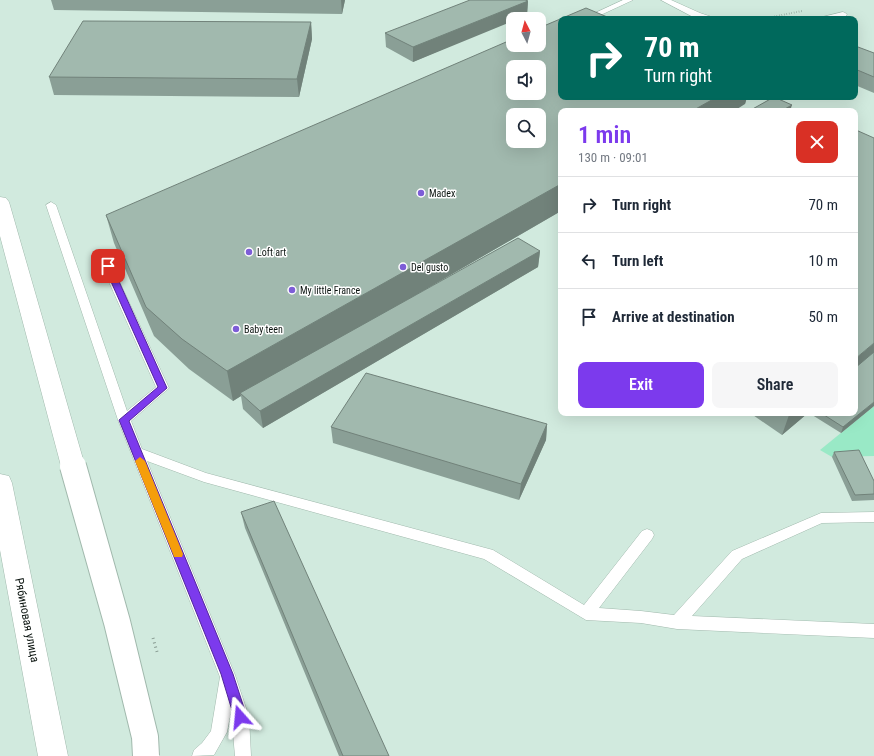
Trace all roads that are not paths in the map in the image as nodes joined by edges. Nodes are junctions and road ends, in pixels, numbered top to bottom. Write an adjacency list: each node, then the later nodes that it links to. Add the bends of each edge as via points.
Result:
1 (629, 0): 4 (lane)
2 (665, 0): 5 (lane)
3 (843, 14): 6 (lane)
4 (593, 16)
5 (697, 16)
6 (833, 16)
7 (0, 202): 20 (main road, bridge, via 117,622 145,737)
8 (51, 205): 10 (lane)
9 (101, 253): 10 (lane, via 163,388)
10 (124, 420): 11 (lane)
11 (137, 452): 15 (lane, via 204,477 488,554); 18 (lane)
12 (0, 483): 19 (main road, Рябиновая улица, via 48,728)
13 (874, 517): 16 (lane, via 821,518 737,555)
14 (647, 535): 15 (lane)
15 (586, 614): 16 (lane)
16 (677, 622): 17 (lane)
17 (874, 631)
18 (227, 674): 21 (lane, via 221,728 209,750); 22 (lane, via 240,717)
19 (61, 755)
20 (146, 756)
21 (200, 756)
22 (243, 756)

